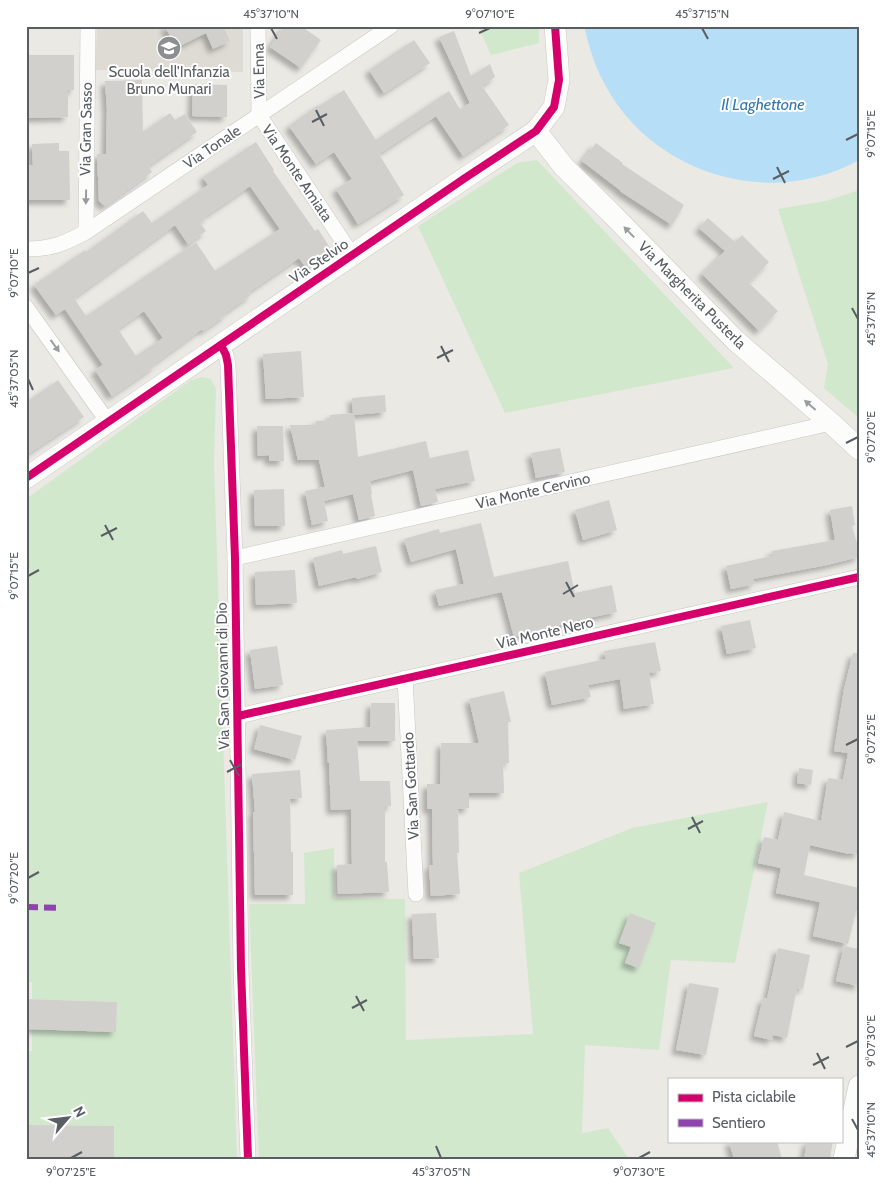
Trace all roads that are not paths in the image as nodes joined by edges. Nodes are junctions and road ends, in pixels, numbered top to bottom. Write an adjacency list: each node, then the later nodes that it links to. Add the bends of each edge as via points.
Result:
1 (88, 26): 7 (street, Via Gran Sasso, one-way to 7)
2 (258, 26): 5 (street, Via Enna)
3 (391, 26): 5 (street, Via Tonale)
4 (555, 26): 6 (street, Via Stelvio, via 557,95 554,107)
5 (259, 115): 7 (street, Via Tonale); 9 (street, Via Monte Amiata)
6 (536, 131): 9 (street, Via Stelvio); 13 (street, Via Margherita Pusterla, one-way to 6, via 735,340 564,167)
7 (86, 232): 8 (street, Via Tonale, via 62,244)
8 (26, 249)
9 (352, 255): 11 (street, Via Stelvio)
10 (26, 306): 12 (street, one-way to 12)
11 (221, 345): 12 (street, Via Stelvio); 16 (street, Via San Giovanni di Dio, via 228,365)
12 (108, 422): 15 (street, Via Stelvio)
13 (831, 423): 14 (street, Via Margherita Pusterla); 16 (street, Via Monte Cervino)
14 (859, 449)
15 (26, 478)
16 (235, 558): 19 (street, Via San Giovanni di Dio)
17 (859, 577): 18 (street, Via Monte Nero)
18 (405, 678): 19 (street, Via Monte Nero); 20 (street, Via San Gottardo)
19 (238, 716): 22 (street, Via San Giovanni di Dio, via 241,968)
20 (416, 894)
21 (859, 1086): 23 (street)
22 (248, 1159)
23 (844, 1159)

